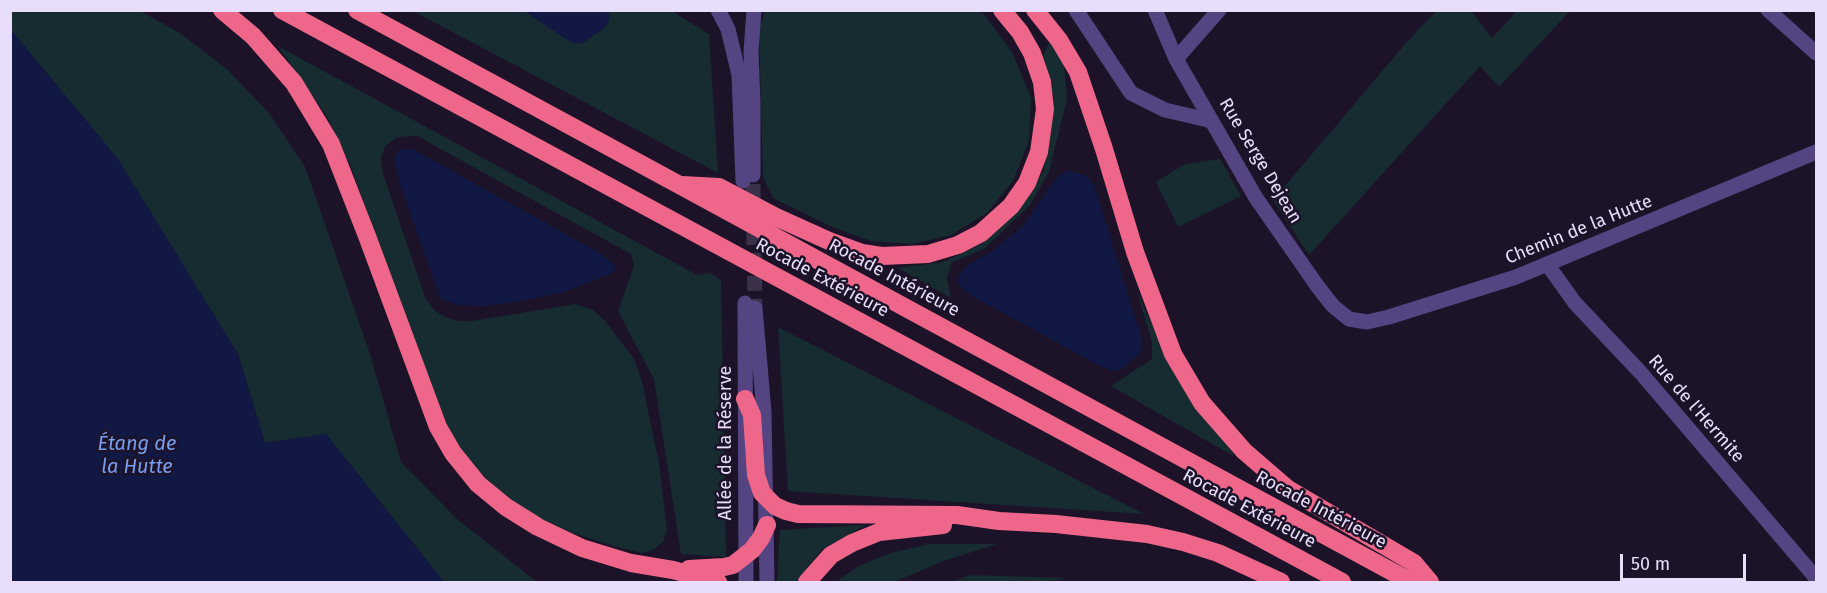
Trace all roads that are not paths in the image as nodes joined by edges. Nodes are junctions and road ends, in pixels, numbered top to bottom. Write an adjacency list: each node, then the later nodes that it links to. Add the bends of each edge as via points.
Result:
1 (222, 10): 24 (highway, via 253,36 294,82 331,144 438,428 453,453 478,484 538,527 582,548 631,564)
2 (282, 10): 31 (highway, Rocade Extérieure)
3 (357, 10): 16 (highway, Rocade Intérieure)
4 (718, 10): 5 (street, via 728,29 739,75 748,182)
5 (754, 10)
6 (1002, 10): 16 (highway, via 1032,53 1042,82 1045,109 1039,152 1027,183 1011,206 981,233 935,252 882,256 862,253 776,217 719,187)
7 (1035, 10): 33 (highway, via 1078,72 1135,252 1169,344 1202,403 1244,451 1288,489 1414,563)
8 (1076, 10): 14 (street, via 1131,93 1165,110)
9 (1155, 10): 13 (street, Rue Serge Dejean)
10 (1219, 10): 13 (street)
11 (1768, 10): 12 (street)
12 (1816, 53)
13 (1176, 59): 14 (street, Rue Serge Dejean)
14 (1212, 121): 18 (street, Rue Serge Dejean, via 1256,198 1318,288)
15 (1816, 152): 17 (street, Chemin de la Hutte)
16 (678, 185): 32 (highway, Rocade Intérieure)
17 (1547, 264): 18 (street, Chemin de la Hutte, via 1389,317 1367,322); 25 (street, Rue de l'Hermite, via 1575,303 1641,373)
18 (1349, 319)
19 (745, 399): 20 (highway, via 752,414 756,476); 20 (street, Allée de la Réserve, via 750,305 764,412); 23 (street, Allée de la Réserve)
20 (767, 499): 21 (highway, via 798,514 957,515); 22 (street, Allée de la Réserve)
21 (999, 521): 29 (highway, via 879,532 831,555); 30 (highway, via 1107,528 1183,542)
22 (767, 525): 23 (highway); 28 (street)
23 (746, 556): 24 (highway, via 724,567); 27 (street, Allée de la Réserve)
24 (673, 570): 26 (highway)
25 (1816, 578)
26 (718, 582)
27 (746, 582)
28 (767, 582)
29 (807, 582)
30 (1281, 582)
31 (1341, 582)
32 (1411, 582)
33 (1430, 582)

